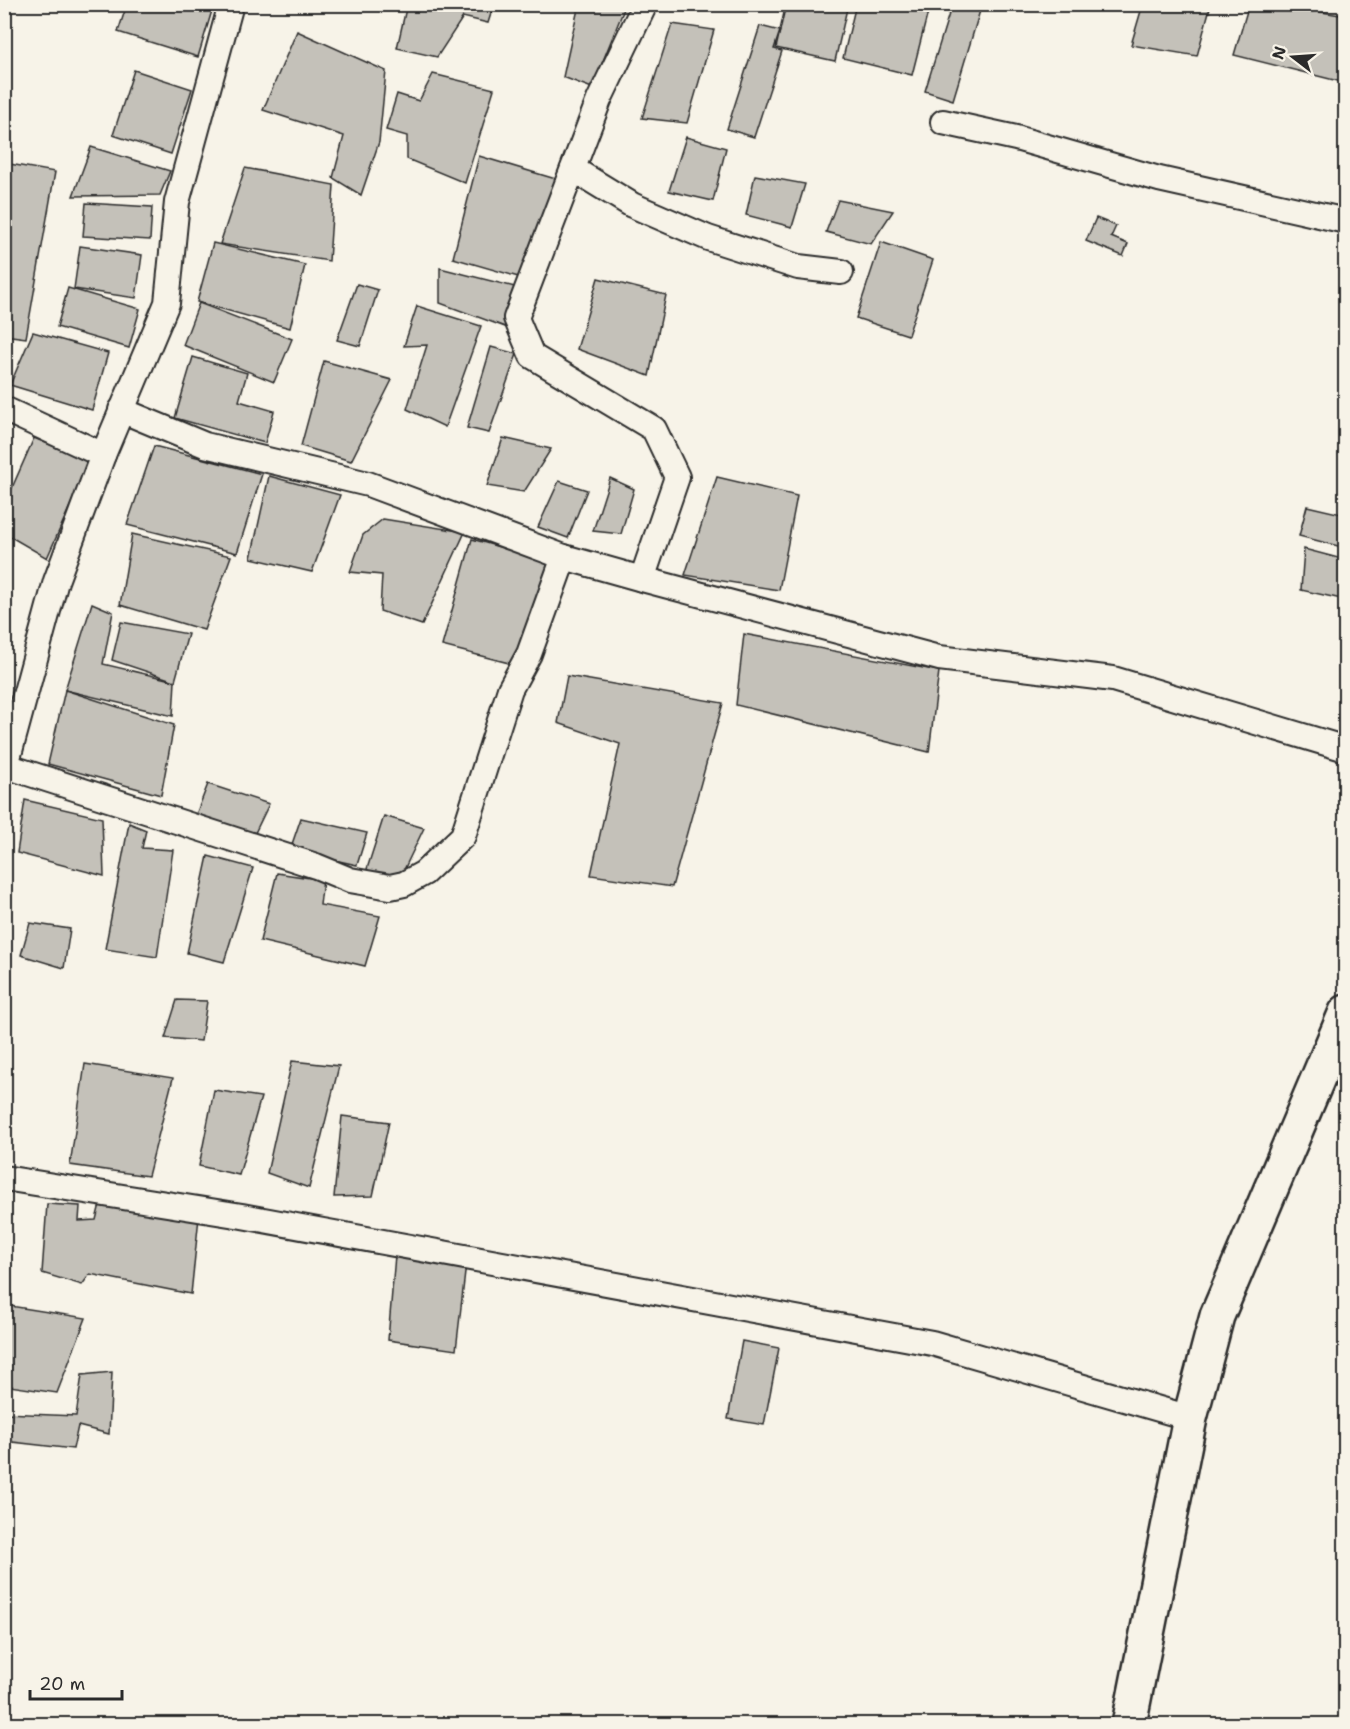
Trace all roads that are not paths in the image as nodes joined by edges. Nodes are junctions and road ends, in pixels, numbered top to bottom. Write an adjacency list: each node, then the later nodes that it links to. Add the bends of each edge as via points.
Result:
1 (231, 4): 8 (street, via 177,202 167,303)
2 (645, 4): 4 (street, via 599,100)
3 (943, 122): 5 (street)
4 (573, 169): 6 (street, via 632,206 708,238 798,267); 11 (street, via 516,318 532,356 654,429 677,477)
5 (1346, 222)
6 (841, 272)
7 (4, 409): 9 (street)
8 (122, 410): 9 (street); 10 (street, via 205,445 368,484)
9 (103, 455): 13 (street, via 56,581)
10 (564, 557): 11 (street); 13 (street, via 529,654 510,689 463,836 424,873 404,884 390,887 350,880)
11 (642, 579): 12 (street, via 939,658 1113,679)
12 (1346, 749)
13 (5, 769)
14 (1346, 1012): 16 (street, via 1216,1316)
15 (4, 1178): 16 (street, via 242,1216 932,1343)
16 (1190, 1418): 17 (street)
17 (1129, 1725)

